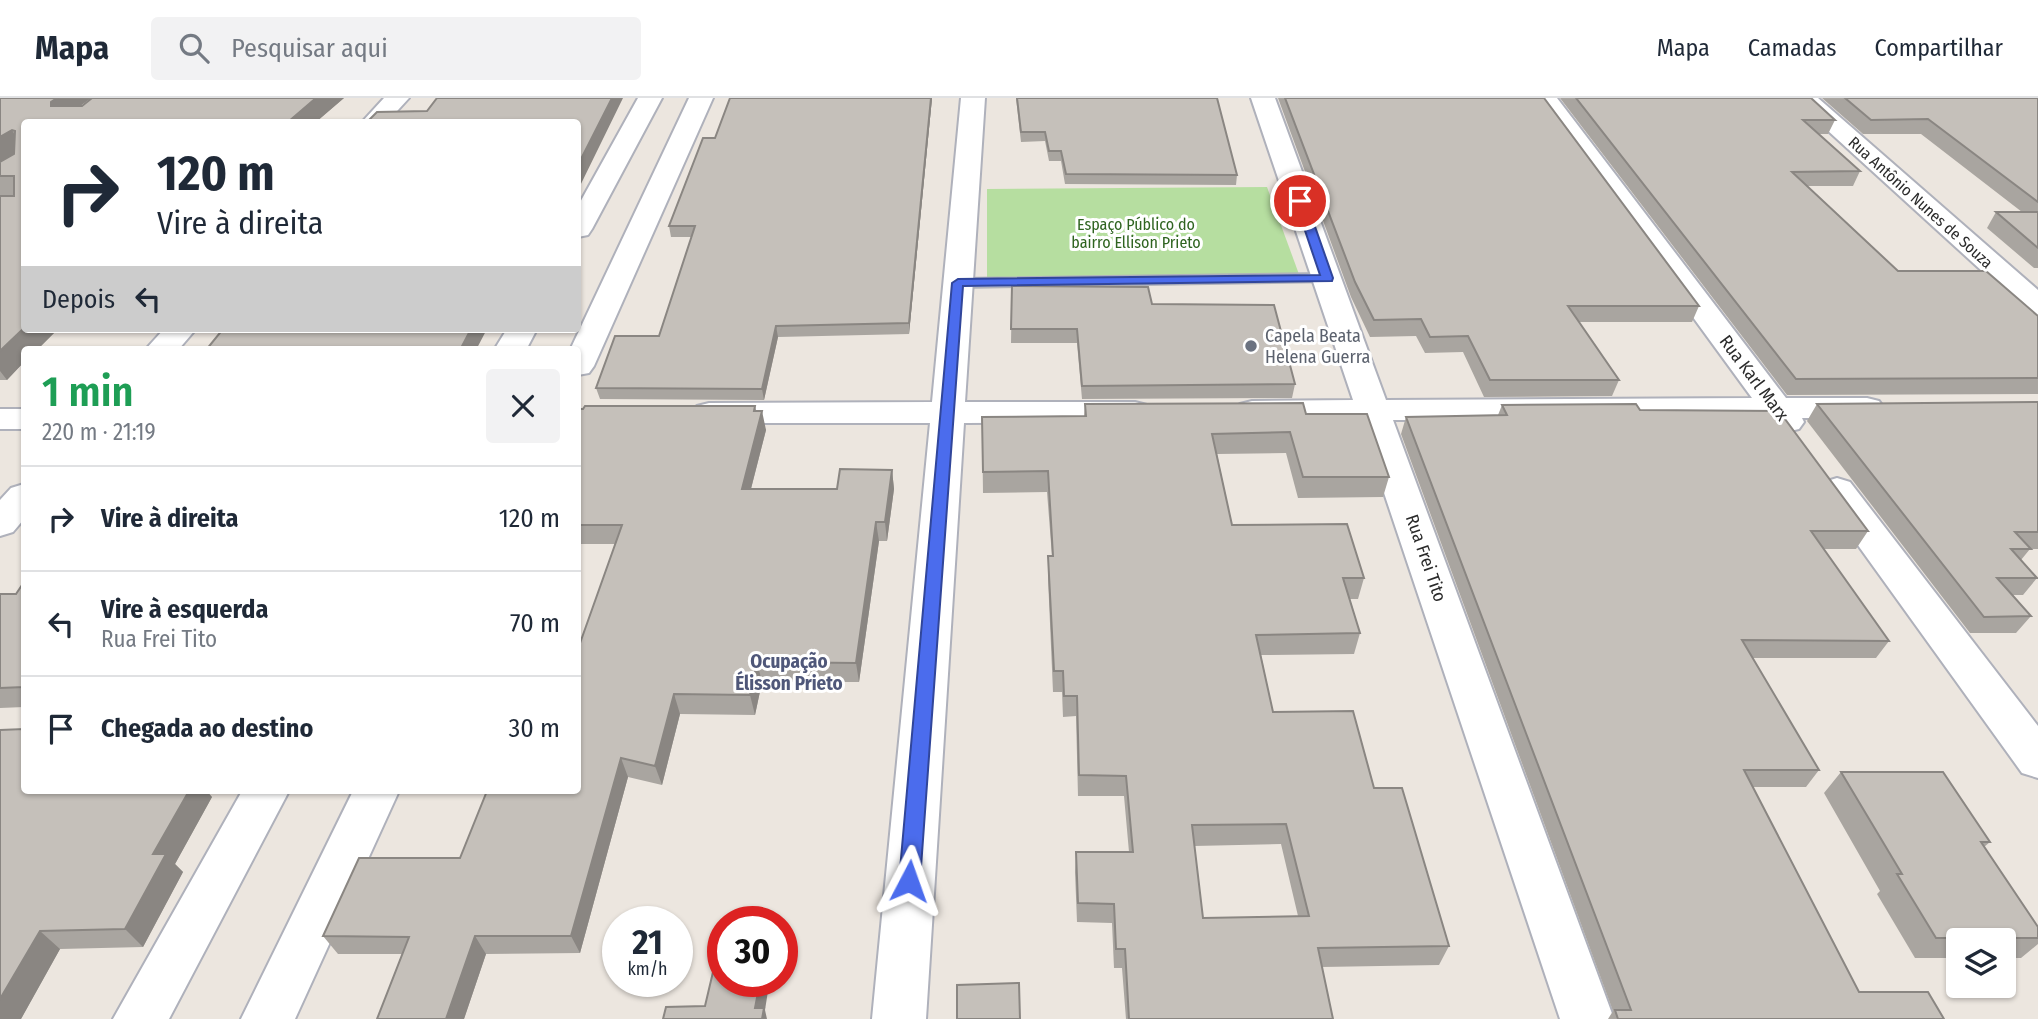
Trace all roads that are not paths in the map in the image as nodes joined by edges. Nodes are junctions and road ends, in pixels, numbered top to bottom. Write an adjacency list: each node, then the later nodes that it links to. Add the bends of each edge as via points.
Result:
1 (397, 98): 8 (street)
2 (650, 98): 9 (street)
3 (701, 98): 15 (street)
4 (973, 98): 11 (street)
5 (1264, 98): 10 (street, Rua Frei Tito)
6 (1545, 98): 17 (street, Rua Karl Marx)
7 (1804, 98): 12 (street, Rua Antônio Nunes de Souza)
8 (377, 119)
9 (581, 224)
10 (1327, 278): 11 (lane); 18 (street, Rua Frei Tito)
11 (958, 283): 22 (street)
12 (2038, 306)
13 (177, 333): 14 (street)
14 (165, 346)
15 (581, 359)
16 (1900, 407): 17 (street)
17 (1776, 408): 18 (street); 27 (street, Rua Karl Marx)
18 (1375, 411): 20 (street); 33 (street, Rua Frei Tito)
19 (1167, 412): 22 (street)
20 (1223, 412)
21 (673, 413): 22 (street)
22 (946, 413): 32 (street)
23 (0, 419): 24 (street)
24 (21, 419)
25 (21, 499): 26 (street)
26 (0, 523)
27 (2038, 760)
28 (264, 794): 30 (street)
29 (375, 794): 31 (street)
30 (140, 1019)
31 (268, 1019)
32 (899, 1019)
33 (1587, 1019)

